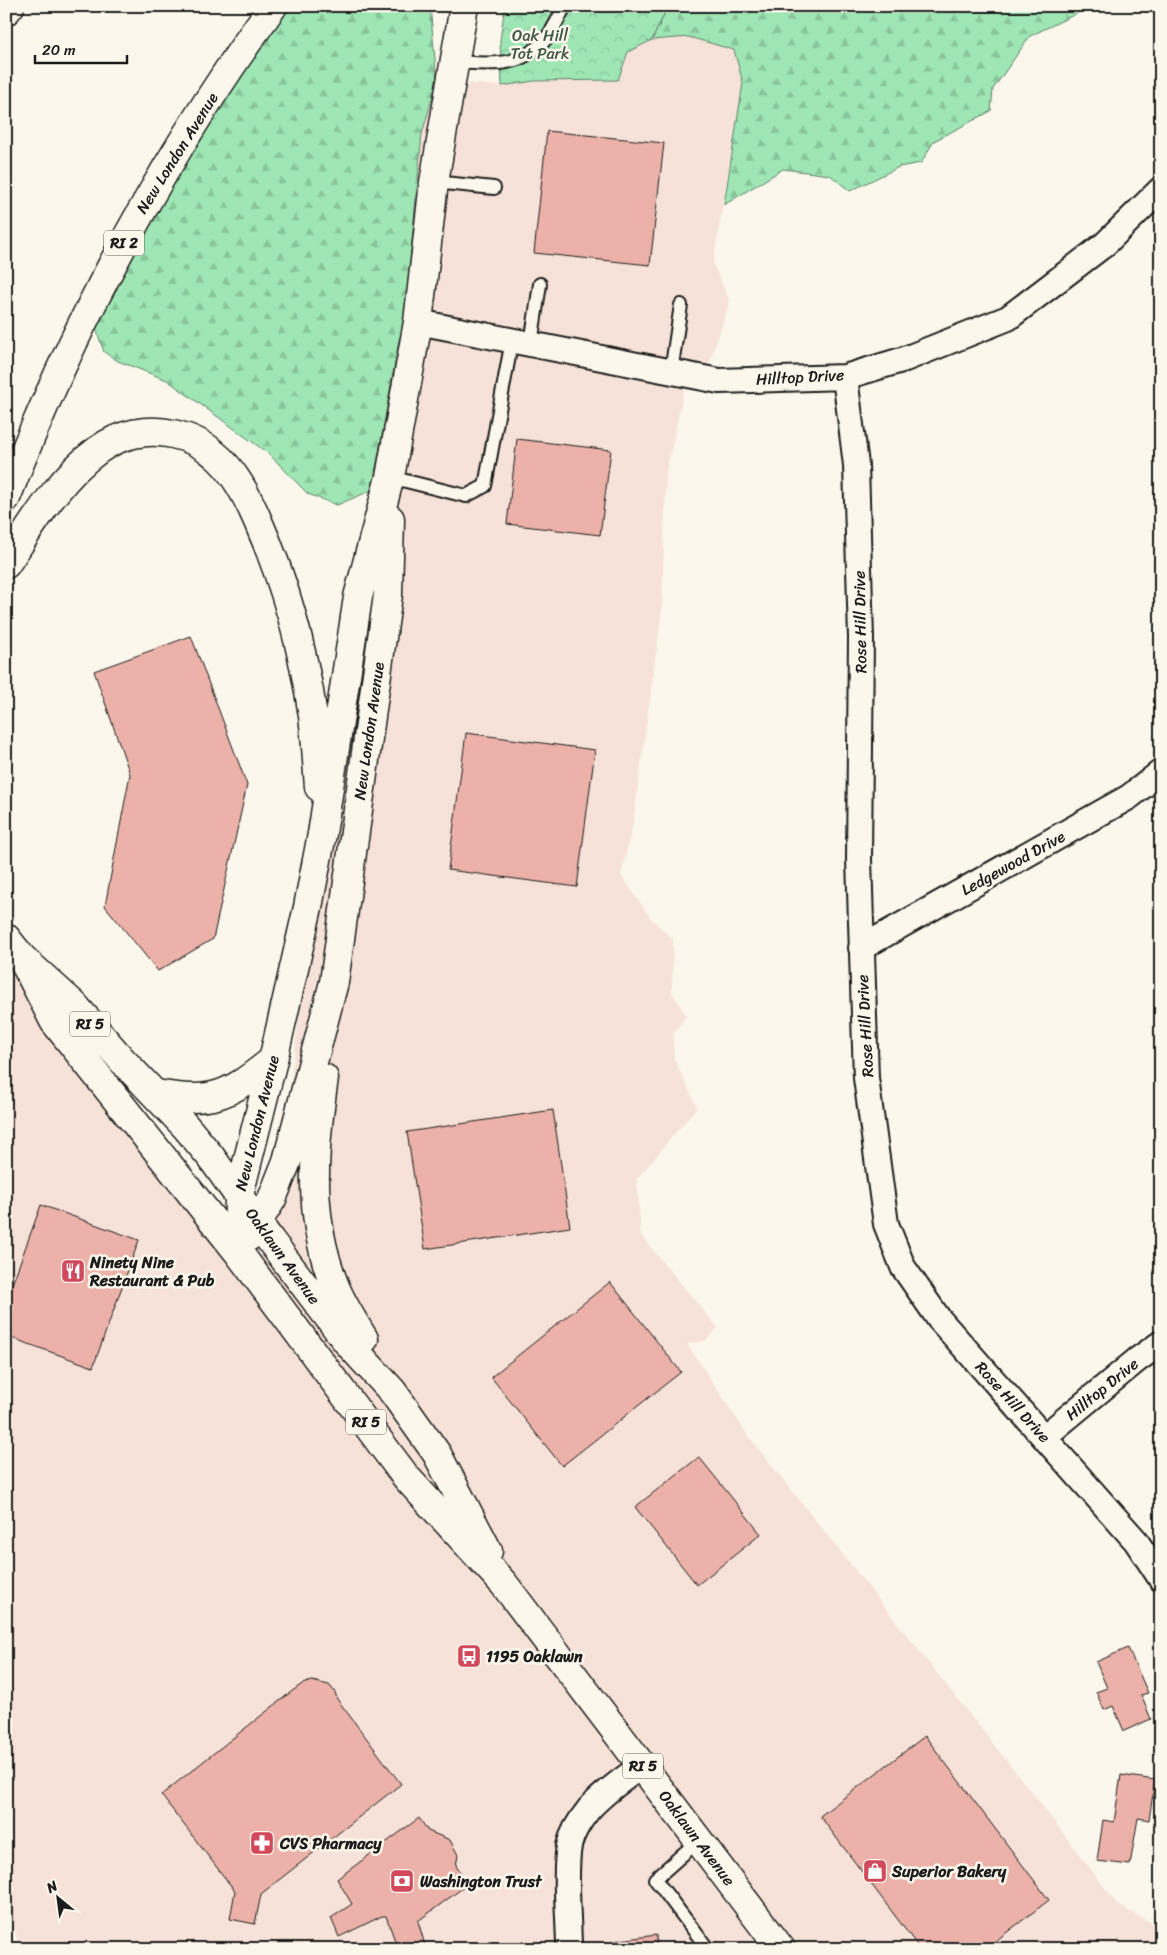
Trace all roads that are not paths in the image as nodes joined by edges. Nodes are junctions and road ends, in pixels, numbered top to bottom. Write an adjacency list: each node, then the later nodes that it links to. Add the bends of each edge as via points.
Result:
1 (10, 6): 5 (main road)
2 (273, 6): 17 (main road, New London Avenue / RI 2, via 200,114 140,213 85,316)
3 (464, 6): 6 (main road, New London Avenue)
4 (565, 6): 6 (lane, via 546,39 536,49 514,61 500,64)
5 (6, 11)
6 (456, 62): 7 (main road, New London Avenue)
7 (434, 182): 8 (lane); 12 (main road, New London Avenue)
8 (494, 188)
9 (1161, 190): 15 (street, Hilltop Drive, via 1105,244 1008,318 906,359)
10 (540, 284): 13 (lane)
11 (681, 305): 14 (lane)
12 (418, 322): 13 (street, Hilltop Drive); 16 (main road, New London Avenue)
13 (521, 342): 14 (street, Hilltop Drive); 16 (lane, via 485,486 466,496)
14 (671, 372): 15 (street, Hilltop Drive, via 719,381)
15 (845, 377): 22 (street, Rose Hill Drive, via 856,465 861,638)
16 (390, 477): 20 (main road, New London Avenue, via 358,597); 23 (main road, New London Avenue, via 388,595)
17 (6, 498)
18 (6, 564): 20 (main road, via 46,503 64,482 82,463 112,442 137,432 158,431 201,444 215,454 238,481 255,514 291,614 313,718)
19 (1161, 772): 22 (street, Ledgewood Drive, via 1129,797)
20 (322, 834): 25 (main road, New London Avenue)
21 (14, 948): 24 (main road, Oaklawn Avenue / RI 5)
22 (861, 948): 32 (street, Rose Hill Drive, via 866,1078 886,1224 903,1267 939,1319)
23 (334, 982): 28 (main road, New London Avenue, via 287,1161 272,1199); 31 (main road, via 314,1164 318,1229 336,1289)
24 (64, 1013): 26 (main road, Oaklawn Avenue / RI 5, via 122,1060); 29 (main road, Oaklawn Avenue / RI 5)
25 (273, 1060): 26 (main road, via 222,1094 192,1099); 27 (main road, New London Avenue)
26 (156, 1094): 27 (main road, Oaklawn Avenue / RI 5, via 211,1157)
27 (238, 1195): 28 (main road, Oaklawn Avenue / RI 5); 29 (main road, New London Avenue)
28 (258, 1222): 29 (main road, New London Avenue); 31 (main road, Oaklawn Avenue / RI 5, via 348,1343)
29 (238, 1252): 34 (main road, Oaklawn Avenue / RI 5, via 406,1477)
30 (1161, 1343): 32 (street, Hilltop Drive)
31 (393, 1392): 34 (main road, Oaklawn Avenue / RI 5, via 437,1454)
32 (1044, 1436): 33 (street, Rose Hill Drive, via 1136,1541)
33 (1161, 1579)
34 (504, 1584): 35 (main road, Oaklawn Avenue / RI 5)
35 (642, 1765): 36 (main road, Oaklawn Avenue / RI 5); 37 (street, via 590,1808 576,1826 568,1861)
36 (698, 1840): 38 (lane, via 655,1879); 39 (main road, Oaklawn Avenue / RI 5)
37 (570, 1949)
38 (708, 1949)
39 (780, 1949)

